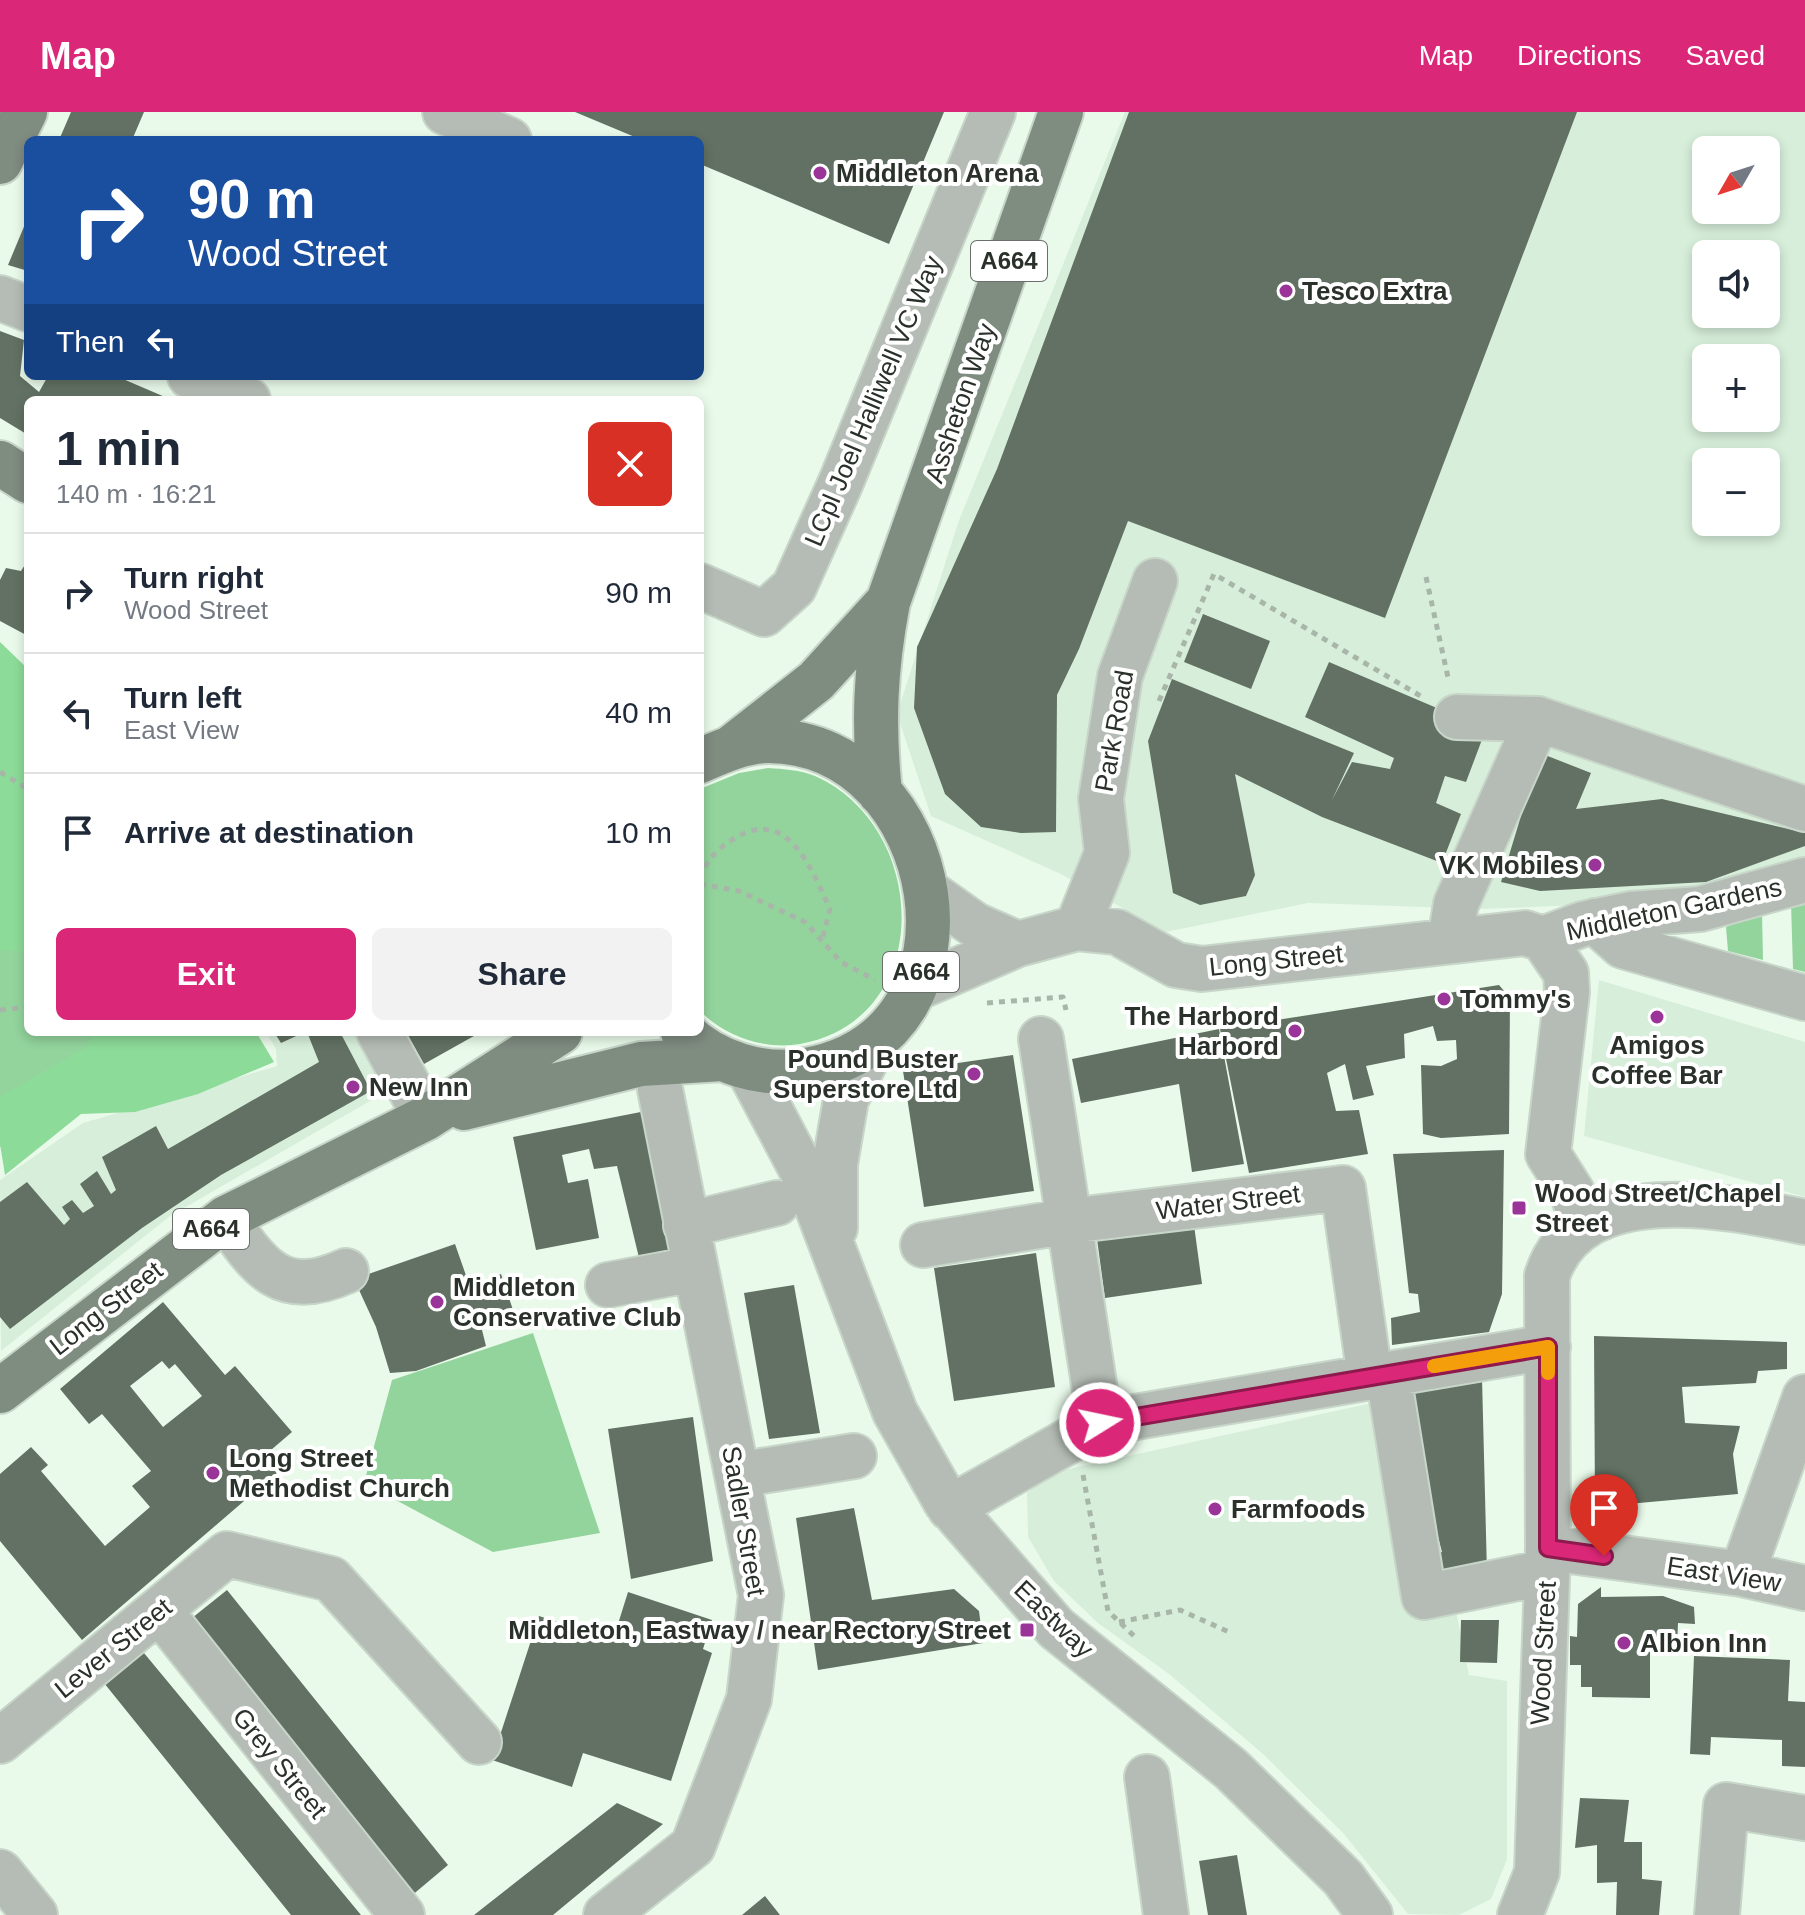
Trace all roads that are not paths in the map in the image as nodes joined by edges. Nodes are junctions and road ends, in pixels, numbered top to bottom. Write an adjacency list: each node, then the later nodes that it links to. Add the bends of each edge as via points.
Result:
1 (25, 112): 6 (main road)
2 (445, 112): 5 (street)
3 (993, 112): 14 (street, LCpl Joel Halliwell VC Way, via 794,587 764,614)
4 (1061, 112): 15 (main road, Assheton Way / A664)
5 (500, 136)
6 (0, 162)
7 (0, 298): 8 (street)
8 (24, 307)
9 (200, 380): 10 (street)
10 (238, 396)
11 (0, 463): 12 (main road)
12 (24, 478)
13 (1155, 581): 24 (street, Park Road, via 1120,676 1101,799 1107,853)
14 (704, 588)
15 (888, 602): 18 (main road, Assheton Way / A664, via 816,681); 19 (main road, Assheton Way / A664, via 876,665 873,729)
16 (1457, 717): 17 (street)
17 (1538, 719): 20 (street); 26 (street, via 1456,904)
18 (716, 754): 19 (main road, A664, via 766,741 796,743 850,765)
19 (880, 793): 22 (main road, A664, via 902,823)
20 (1805, 809)
21 (1805, 880): 23 (street, Middleton Gardens, via 1700,909)
22 (927, 891): 27 (street, via 975,925); 28 (main road, A664, via 929,946)
23 (1595, 921): 25 (street, Middleton Gardens); 29 (street, via 1623,946)
24 (1077, 928): 26 (street, Long Street, via 1117,932 1176,965 1202,969); 27 (street, Long Street)
25 (1543, 939): 26 (street, Long Street, via 1525,933); 43 (street, via 1561,962 1567,992 1548,1154 1572,1192)
26 (1450, 941)
27 (1018, 944): 28 (street, Long Street)
28 (900, 986): 34 (main road, A664, via 901,1014)
29 (1805, 998)
30 (381, 1036): 37 (street)
31 (554, 1036): 37 (main road, Long Street / A664)
32 (690, 1036): 35 (main road, A664)
33 (1041, 1039): 40 (street)
34 (876, 1040): 35 (main road, A664, via 824,1067 794,1072); 45 (street, Eastway, via 846,1099 835,1164)
35 (735, 1064): 37 (main road, Long Street / A664, via 641,1064); 45 (street, Eastway, via 793,1151)
36 (660, 1089): 42 (street, Sadler Street)
37 (426, 1118): 39 (main road, Long Street / A664)
38 (777, 1203): 42 (street)
39 (226, 1218): 47 (street, via 255,1261 273,1276 297,1283 323,1282); 50 (main road, Long Street / A664)
40 (1069, 1221): 44 (street, Water Street); 51 (street, Water Street, via 1343,1188); 53 (street)
41 (1805, 1222): 43 (street, via 1736,1208 1635,1206)
42 (686, 1225): 46 (street, Sadler Street)
43 (1584, 1226): 49 (street, Wood Street, via 1563,1245 1547,1276)
44 (923, 1245)
45 (835, 1250): 56 (street, Eastway, via 895,1412)
46 (694, 1269): 48 (street); 55 (street, Sadler Street)
47 (346, 1271)
48 (608, 1285)
49 (1548, 1347): 51 (street); 57 (street, Wood Street)
50 (6, 1374)
51 (1379, 1376): 53 (street); 57 (street, East View, via 1424,1597)
52 (1805, 1397): 58 (street)
53 (1086, 1431): 56 (street)
54 (854, 1456): 55 (street)
55 (737, 1475): 68 (street, Sadler Street, via 761,1595 749,1699 693,1846)
56 (950, 1508): 70 (street, Eastway, via 1056,1628 1231,1769 1343,1878)
57 (1547, 1560): 58 (street, East View); 71 (street, Wood Street, via 1537,1872)
58 (1742, 1574): 59 (street, East View)
59 (1805, 1588)
60 (159, 1610): 61 (street, Lever Street); 62 (street, Lever Street, via 227,1554 331,1579); 67 (street, Grey Street)
61 (0, 1741)
62 (479, 1742)
63 (1147, 1777): 69 (street)
64 (1805, 1818): 72 (street, via 1726,1805)
65 (0, 1872): 66 (street)
66 (35, 1915)
67 (402, 1915)
68 (606, 1915)
69 (1166, 1915)
70 (1370, 1915)
71 (1520, 1915)
72 (1717, 1915)

